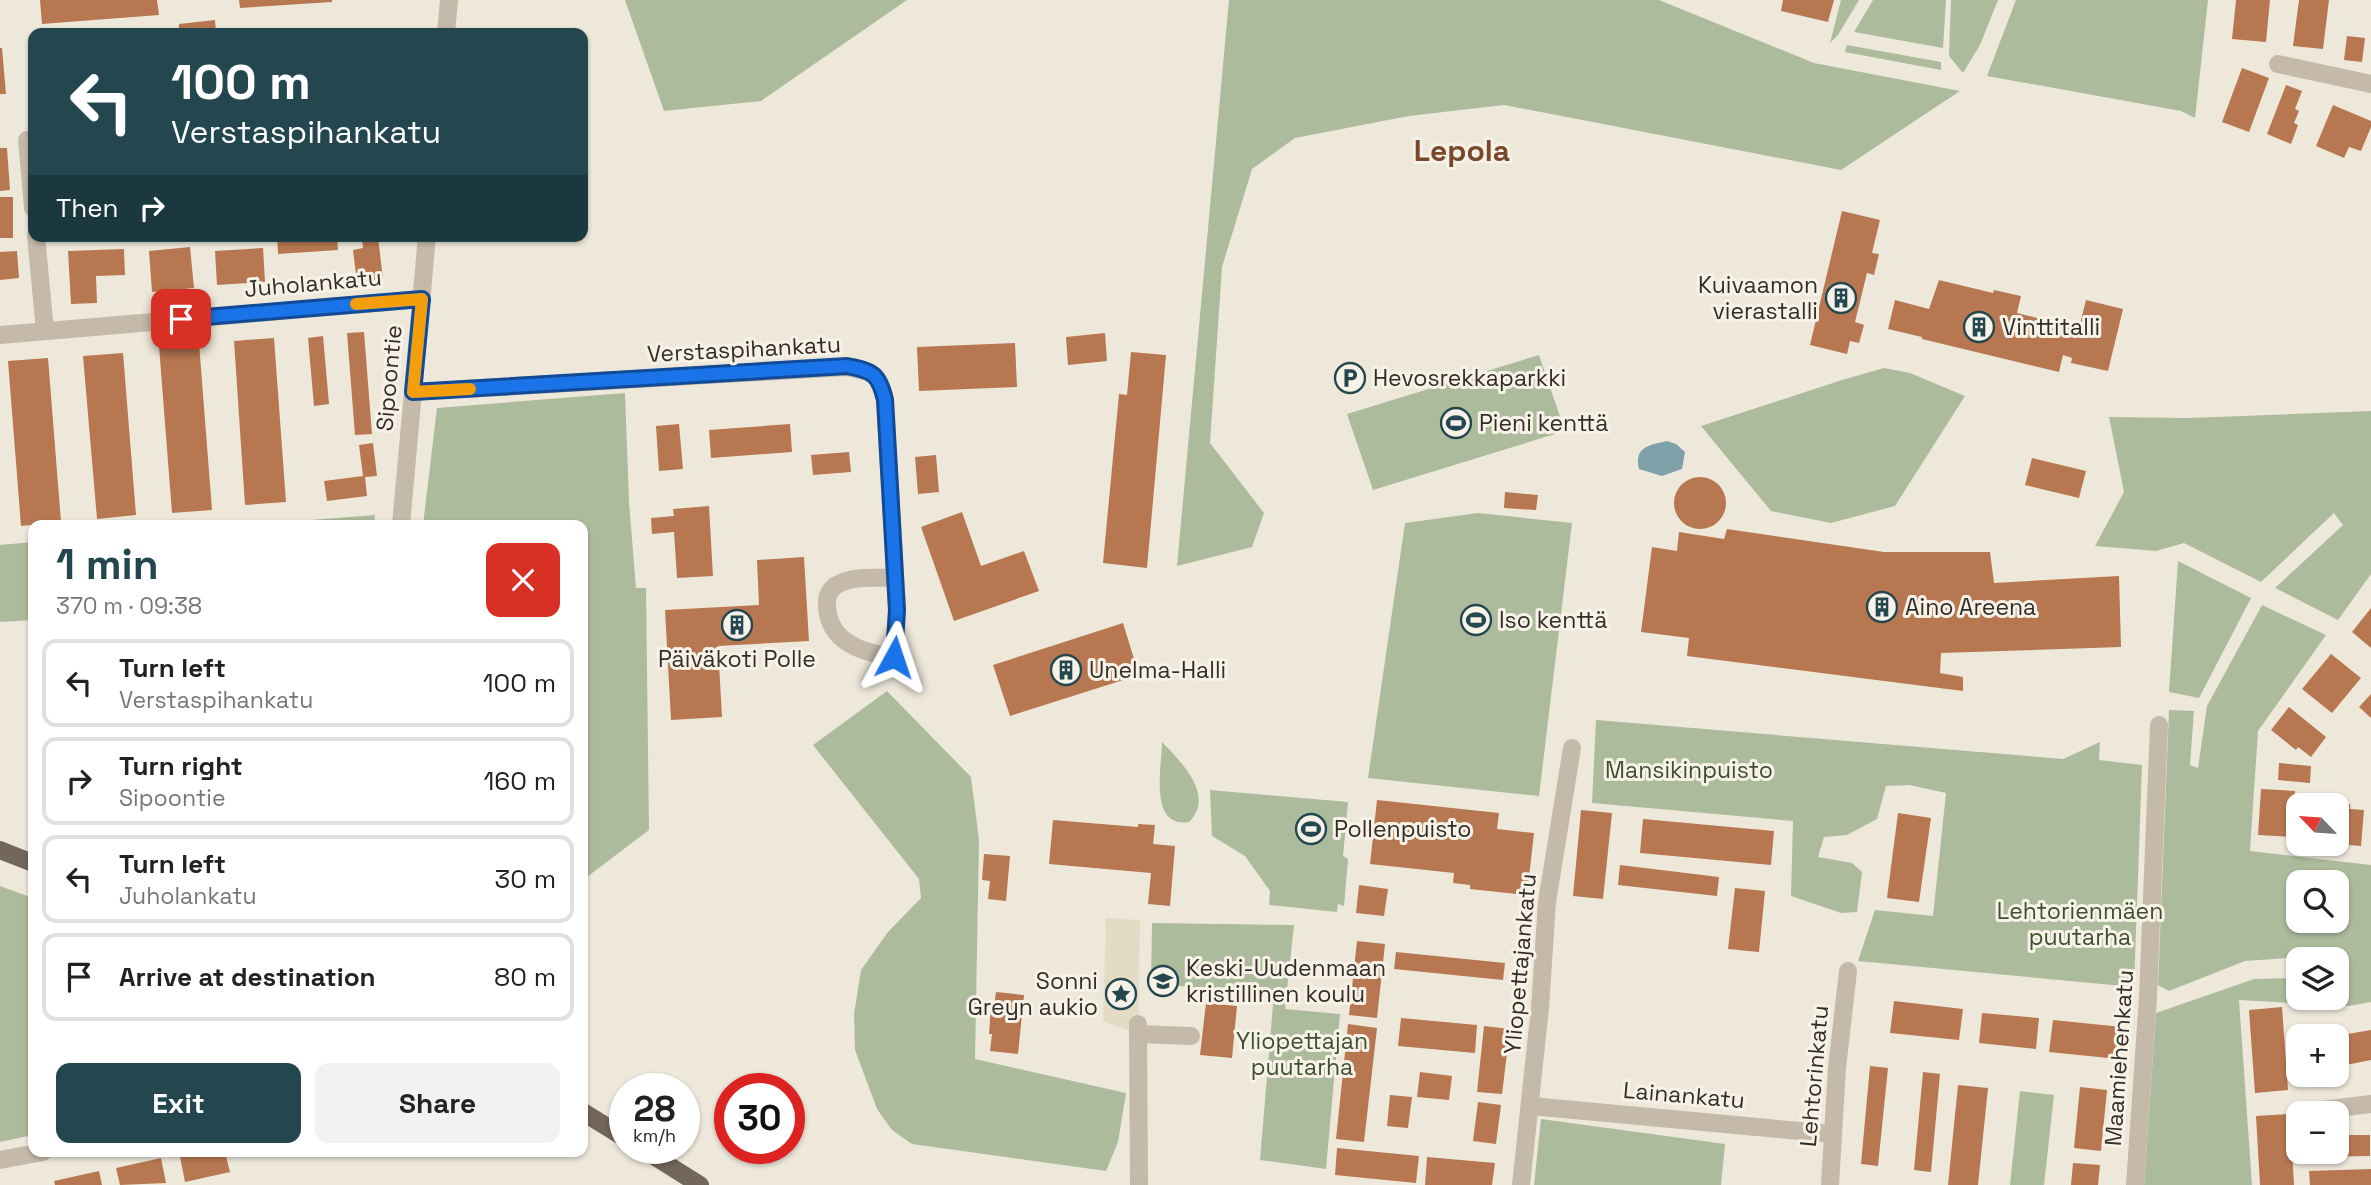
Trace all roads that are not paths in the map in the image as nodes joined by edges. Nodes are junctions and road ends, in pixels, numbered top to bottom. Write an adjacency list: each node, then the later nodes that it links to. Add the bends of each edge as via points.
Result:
1 (449, 0): 2 (street)
2 (446, 28)
3 (2278, 64): 4 (street)
4 (2371, 84)
5 (27, 140): 6 (street)
6 (28, 151)
7 (37, 242): 10 (street)
8 (427, 242): 9 (street, Sipoontie)
9 (422, 299): 10 (street, Juholankatu); 12 (street, Sipoontie)
10 (45, 331): 11 (street, Juholankatu)
11 (0, 335)
12 (413, 392): 13 (street, Sipoontie); 14 (street, Verstaspihankatu, via 847,366 865,370 881,384 885,400)
13 (401, 520)
14 (895, 578): 14 (street, Verstaspihankatu, via 894,657 862,650 829,623 827,600 836,585 856,579)
15 (2159, 725): 34 (street, Maamiehenkatu)
16 (1572, 748): 22 (street, Yliopettajankatu, via 1547,902)
17 (0, 850): 18 (main road)
18 (28, 861)
19 (1848, 971): 26 (street, Lehtorinkatu)
20 (1191, 1036): 31 (street, via 1138,1029)
21 (2371, 1104): 23 (street)
22 (1531, 1105): 26 (street, Lainankatu); 32 (street, Yliopettajankatu)
23 (2349, 1107)
24 (588, 1115): 25 (main road)
25 (609, 1128)
26 (1832, 1134): 33 (street, Lehtorinkatu)
27 (28, 1155): 28 (street)
28 (0, 1160)
29 (667, 1164): 30 (main road)
30 (700, 1185)
31 (1139, 1185)
32 (1521, 1185)
33 (1830, 1185)
34 (2135, 1185)

